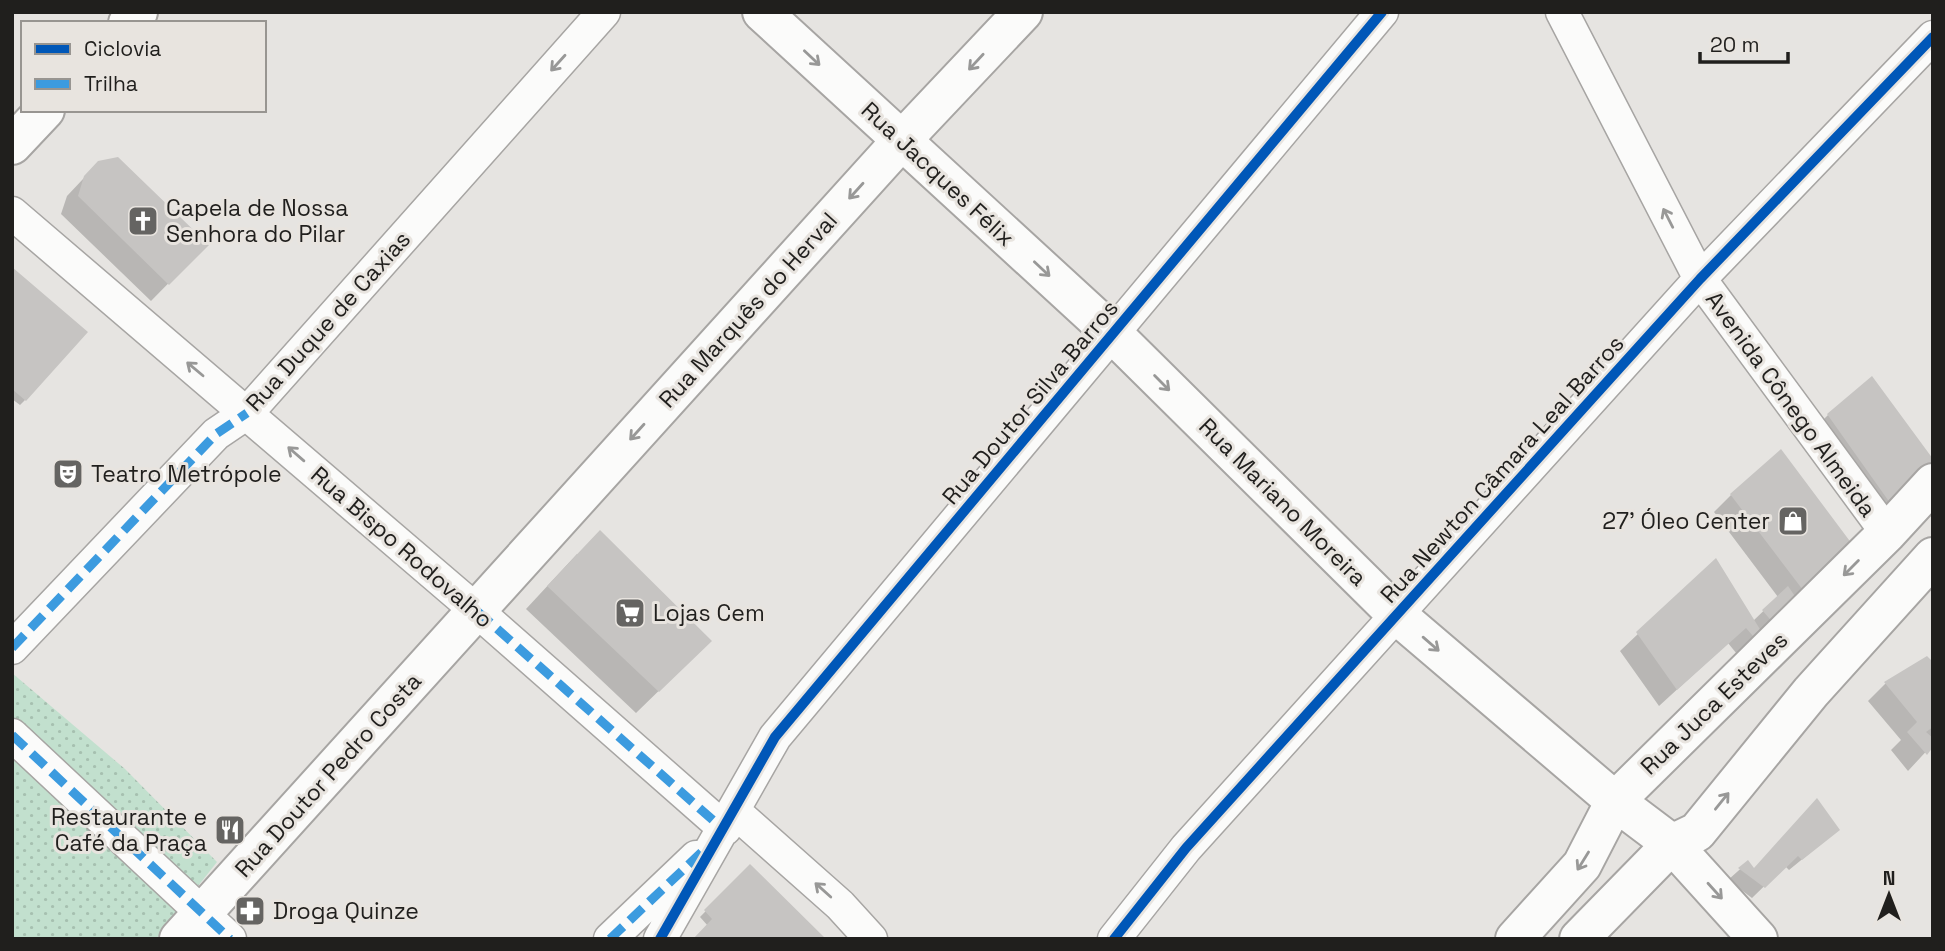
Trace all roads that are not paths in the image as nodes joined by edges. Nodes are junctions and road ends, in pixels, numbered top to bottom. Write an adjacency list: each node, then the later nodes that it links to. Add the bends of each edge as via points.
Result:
1 (604, 12): 13 (street, Rua Duque de Caxias, one-way to 13)
2 (762, 12): 8 (main road, Rua Jacques Félix, one-way to 8)
3 (1023, 12): 8 (main road, Rua Marquês do Herval, one-way to 8)
4 (1382, 12): 12 (street, Rua Doutor Silva Barros)
5 (1562, 12): 11 (street, Avenida Cônego Almeida, one-way to 5)
6 (1933, 37): 11 (street, Rua Newton Câmara Leal Barros)
7 (43, 112): 9 (main road)
8 (902, 140): 12 (main road, Rua Jacques Félix, one-way to 12); 17 (main road, Rua Marquês do Herval, one-way to 17)
9 (12, 145)
10 (12, 213): 13 (street, Rua Bispo Rodovalho, one-way to 10)
11 (1700, 279): 15 (street, Avenida Cônego Almeida); 18 (street, Rua Newton Câmara Leal Barros)
12 (1114, 335): 18 (main road, Rua Mariano Moreira, one-way to 18); 22 (street, Rua Doutor Silva Barros, via 775,737)
13 (247, 413): 17 (street, Rua Bispo Rodovalho, one-way to 13); 19 (street, Rua Duque de Caxias, via 216,434)
14 (1933, 483): 15 (main road, Rua Juca Esteves)
15 (1887, 533): 21 (main road, Rua Juca Esteves, one-way to 21)
16 (1928, 574): 23 (main road, one-way to 16, via 1696,832 1811,692)
17 (477, 611): 22 (street, Rua Bispo Rodovalho); 24 (main road, Rua Doutor Pedro Costa)
18 (1398, 616): 21 (main road, Rua Mariano Moreira, one-way to 21); 29 (street, Rua Newton Câmara Leal Barros, via 1186,848)
19 (12, 648)
20 (12, 735): 24 (street)
21 (1615, 801): 23 (main road, Rua Mariano Moreira); 30 (main road, Rua Juca Esteves, one-way to 30, via 1582,865)
22 (730, 821): 26 (street); 27 (street, Rua Doutor Silva Barros); 28 (street, Rua Bispo Rodovalho, one-way to 22, via 840,905)
23 (1672, 844): 31 (main road); 32 (main road, one-way to 32)
24 (191, 926): 25 (street)
25 (230, 939)
26 (610, 939)
27 (660, 939)
28 (871, 939)
29 (1114, 939)
30 (1516, 939)
31 (1579, 939)
32 (1758, 939)

